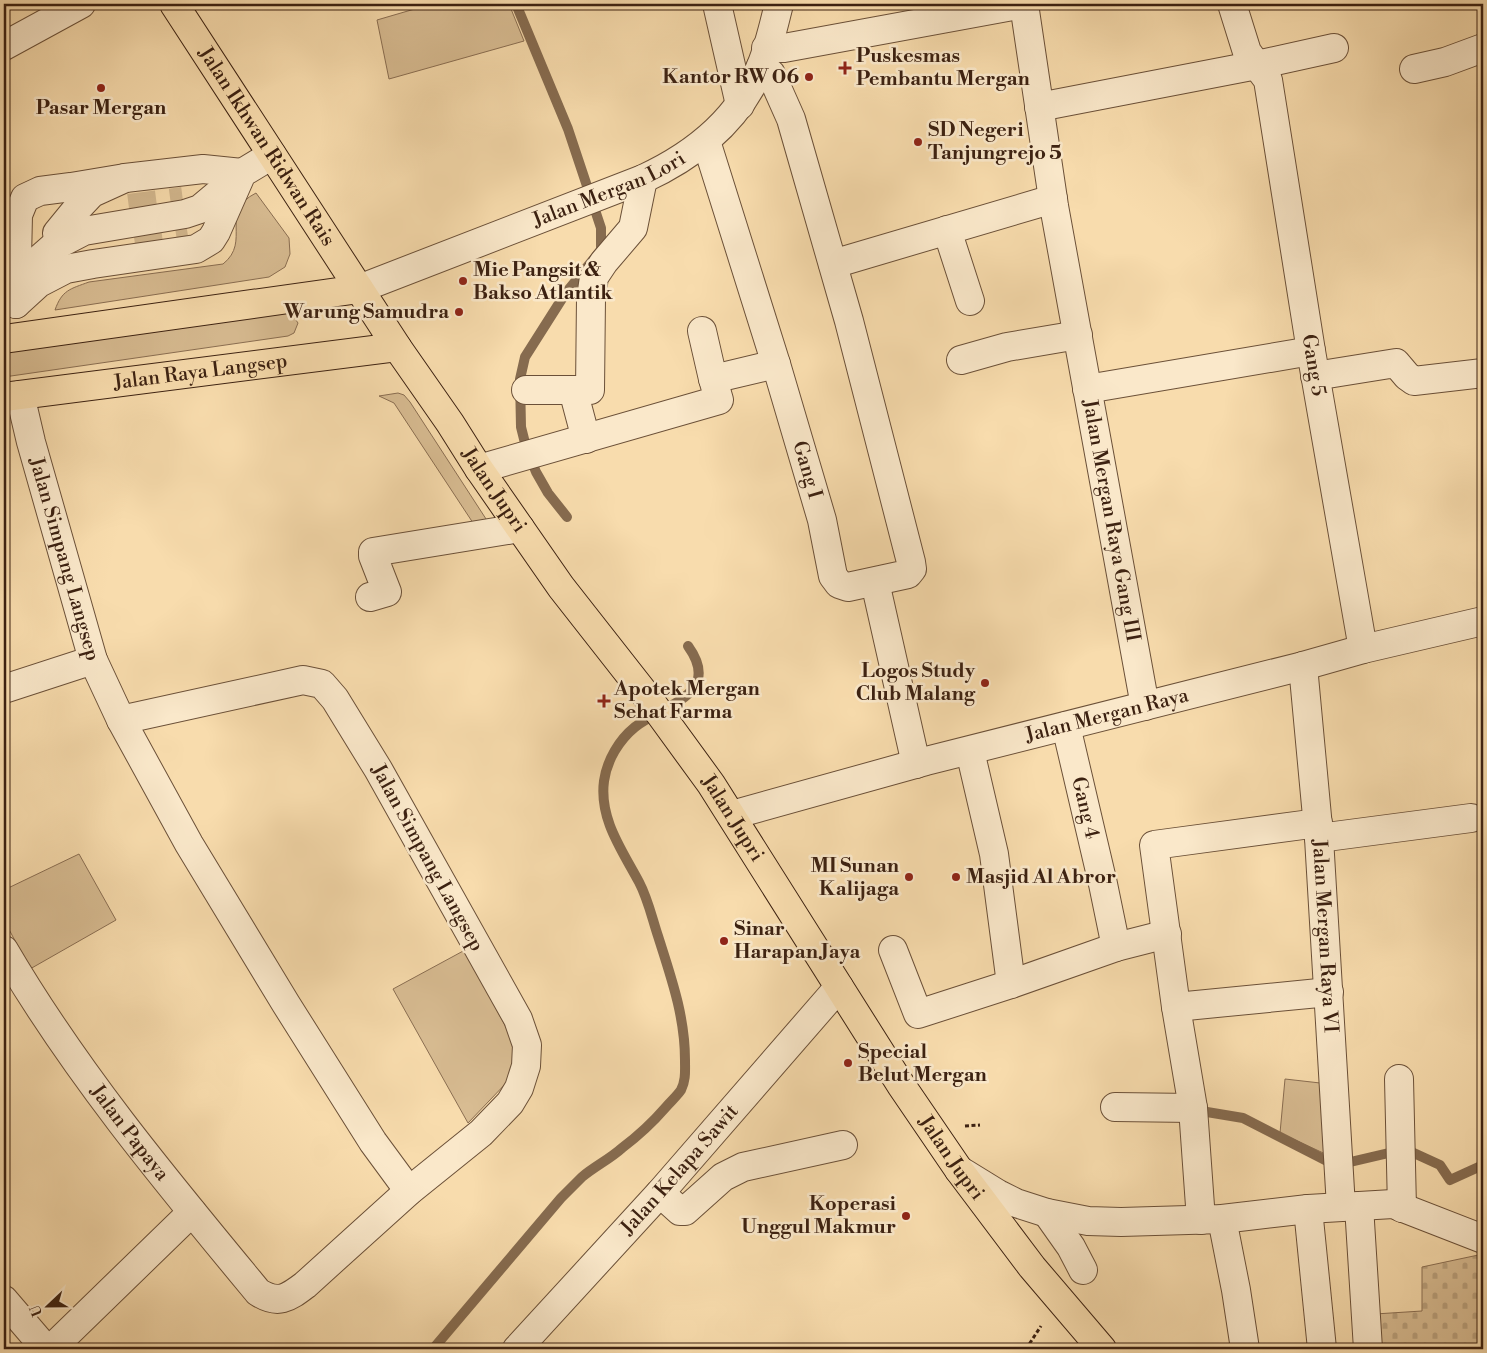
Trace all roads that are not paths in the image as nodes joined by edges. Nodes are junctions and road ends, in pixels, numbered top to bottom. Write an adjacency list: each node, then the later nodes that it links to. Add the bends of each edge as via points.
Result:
1 (81, 4): 7 (street)
2 (174, 4): 16 (main road, Jalan Ikhwan Ridwan Rais)
3 (717, 4): 13 (street)
4 (780, 4): 10 (street, Jalan Mergan Lori)
5 (1024, 4): 10 (street, via 784,48); 14 (street, Jalan Mergan Raya Gang III)
6 (1232, 4): 12 (street, Gang 5, via 1248,52)
7 (4, 46)
8 (1334, 48): 12 (street)
9 (1483, 48): 11 (street)
10 (764, 57): 13 (street, Jalan Mergan Lori); 27 (street, via 790,119)
11 (1414, 69)
12 (1263, 73): 14 (street); 38 (street, Gang 5)
13 (740, 105): 15 (street, Jalan Mergan Lori)
14 (1039, 107): 20 (street, Jalan Mergan Raya Gang III)
15 (706, 141): 18 (street, Jalan Mergan Lori); 37 (street, Gang I)
16 (272, 155): 17 (street); 29 (main road, Jalan Ikhwan Ridwan Rais)
17 (242, 173): 19 (street); 19 (street, via 203,170 125,178); 21 (street, via 196,197); 25 (street, via 207,223); 28 (street, via 200,209 84,231 53,248); 28 (street, via 216,232 196,249 93,264 66,270 39,283)
18 (643, 179): 29 (street, Jalan Mergan Lori); 43 (street, via 633,228 594,277 590,298 590,390)
19 (72, 199): 24 (street); 28 (street, via 40,191 25,198 18,215 18,233)
20 (1053, 199): 23 (street); 33 (street, Jalan Mergan Raya Gang III)
21 (183, 200)
22 (129, 208): 24 (street, via 82,218)
23 (947, 230): 27 (street); 30 (street)
24 (57, 232): 28 (street)
25 (188, 236)
26 (135, 244): 28 (street, via 58,259)
27 (833, 264): 48 (street, Gang I, via 912,562 908,574)
28 (26, 282): 31 (street)
29 (359, 289): 34 (main road); 35 (main road, Jalan Jupri)
30 (970, 302)
31 (4, 330)
32 (702, 331): 40 (street)
33 (1078, 335): 36 (street); 41 (street, Jalan Mergan Raya Gang III)
34 (4, 339)
35 (396, 347): 44 (main road, Jalan Raya Langsep); 46 (main road, Jalan Jupri)
36 (961, 360)
37 (776, 364): 40 (street); 48 (street, Gang I, via 822,520 833,576 839,584 848,587)
38 (1313, 364): 39 (street, via 1396,363 1414,381); 41 (street); 51 (street, Gang 5)
39 (1483, 373)
40 (713, 379): 45 (street, via 719,400)
41 (1087, 389): 55 (street, Jalan Mergan Raya Gang III)
42 (526, 390): 43 (street)
43 (573, 390): 45 (street)
44 (12, 396): 52 (street, Jalan Simpang Langsep, via 31,442)
45 (586, 438): 46 (street)
46 (480, 470): 47 (main road, Jalan Jupri)
47 (520, 528): 49 (street, via 373,552 387,592); 60 (main road, Jalan Jupri, via 585,619 687,749)
48 (875, 582): 59 (street)
49 (370, 597)
50 (1483, 621): 51 (street, Jalan Mergan Raya)
51 (1363, 649): 53 (street, Jalan Mergan Raya)
52 (92, 660): 54 (street); 56 (street, Jalan Simpang Langsep)
53 (1303, 666): 55 (street, Jalan Mergan Raya); 62 (street, Jalan Mergan Raya VI)
54 (4, 689)
55 (1146, 706): 57 (street, Jalan Mergan Raya)
56 (121, 720): 76 (street, Jalan Simpang Langsep, via 189,844 271,979 373,1142); 76 (street, Jalan Simpang Langsep, via 303,680 312,681 322,684 335,699 378,769 518,1019 527,1044 526,1066 510,1104 481,1133)
57 (1066, 726): 58 (street, Jalan Mergan Raya); 64 (street, Gang 4)
58 (970, 750): 59 (street, Jalan Mergan Raya); 67 (street, via 994,854)
59 (916, 764): 60 (street, Jalan Mergan Raya)
60 (732, 815): 68 (main road, Jalan Jupri)
61 (1471, 818): 62 (street)
62 (1319, 831): 63 (street, via 1154,845); 69 (street, Jalan Mergan Raya VI)
63 (1167, 934): 64 (street); 70 (street)
64 (1116, 947): 67 (street)
65 (4, 950): 81 (street, Jalan Papaya, via 92,1084)
66 (893, 950): 67 (street, via 918,1014)
67 (1011, 984)
68 (839, 987): 75 (main road, Jalan Jupri); 77 (street, Jalan Kelapa Sawit)
69 (1329, 992): 70 (street); 78 (street, Jalan Mergan Raya VI)
70 (1176, 1007): 73 (street)
71 (1399, 1079): 79 (street)
72 (1115, 1107): 73 (street)
73 (1193, 1108): 83 (street)
74 (843, 1145): 77 (street, via 743,1167 723,1177 685,1211 680,1211)
75 (959, 1170): 82 (street, via 1016,1203); 91 (main road, Jalan Jupri, via 1032,1267)
76 (409, 1191): 87 (street, Jalan Simpang Langsep, via 305,1285 292,1295)
77 (660, 1193): 90 (street, Jalan Kelapa Sawit)
78 (1350, 1206): 79 (street, via 1393,1204); 80 (street); 94 (street, Jalan Mergan Raya VI)
79 (1402, 1208): 84 (street)
80 (1308, 1209): 83 (street); 93 (street)
81 (192, 1212): 87 (street, Jalan Papaya, via 258,1292); 89 (street)
82 (1047, 1213): 83 (street, via 1088,1221); 85 (street)
83 (1212, 1219): 92 (street, via 1236,1290)
84 (1483, 1239)
85 (1083, 1270)
86 (4, 1300): 88 (street)
87 (275, 1300)
88 (46, 1349)
89 (51, 1349)
90 (517, 1349)
91 (1102, 1349)
92 (1245, 1349)
93 (1322, 1349)
94 (1368, 1349)

